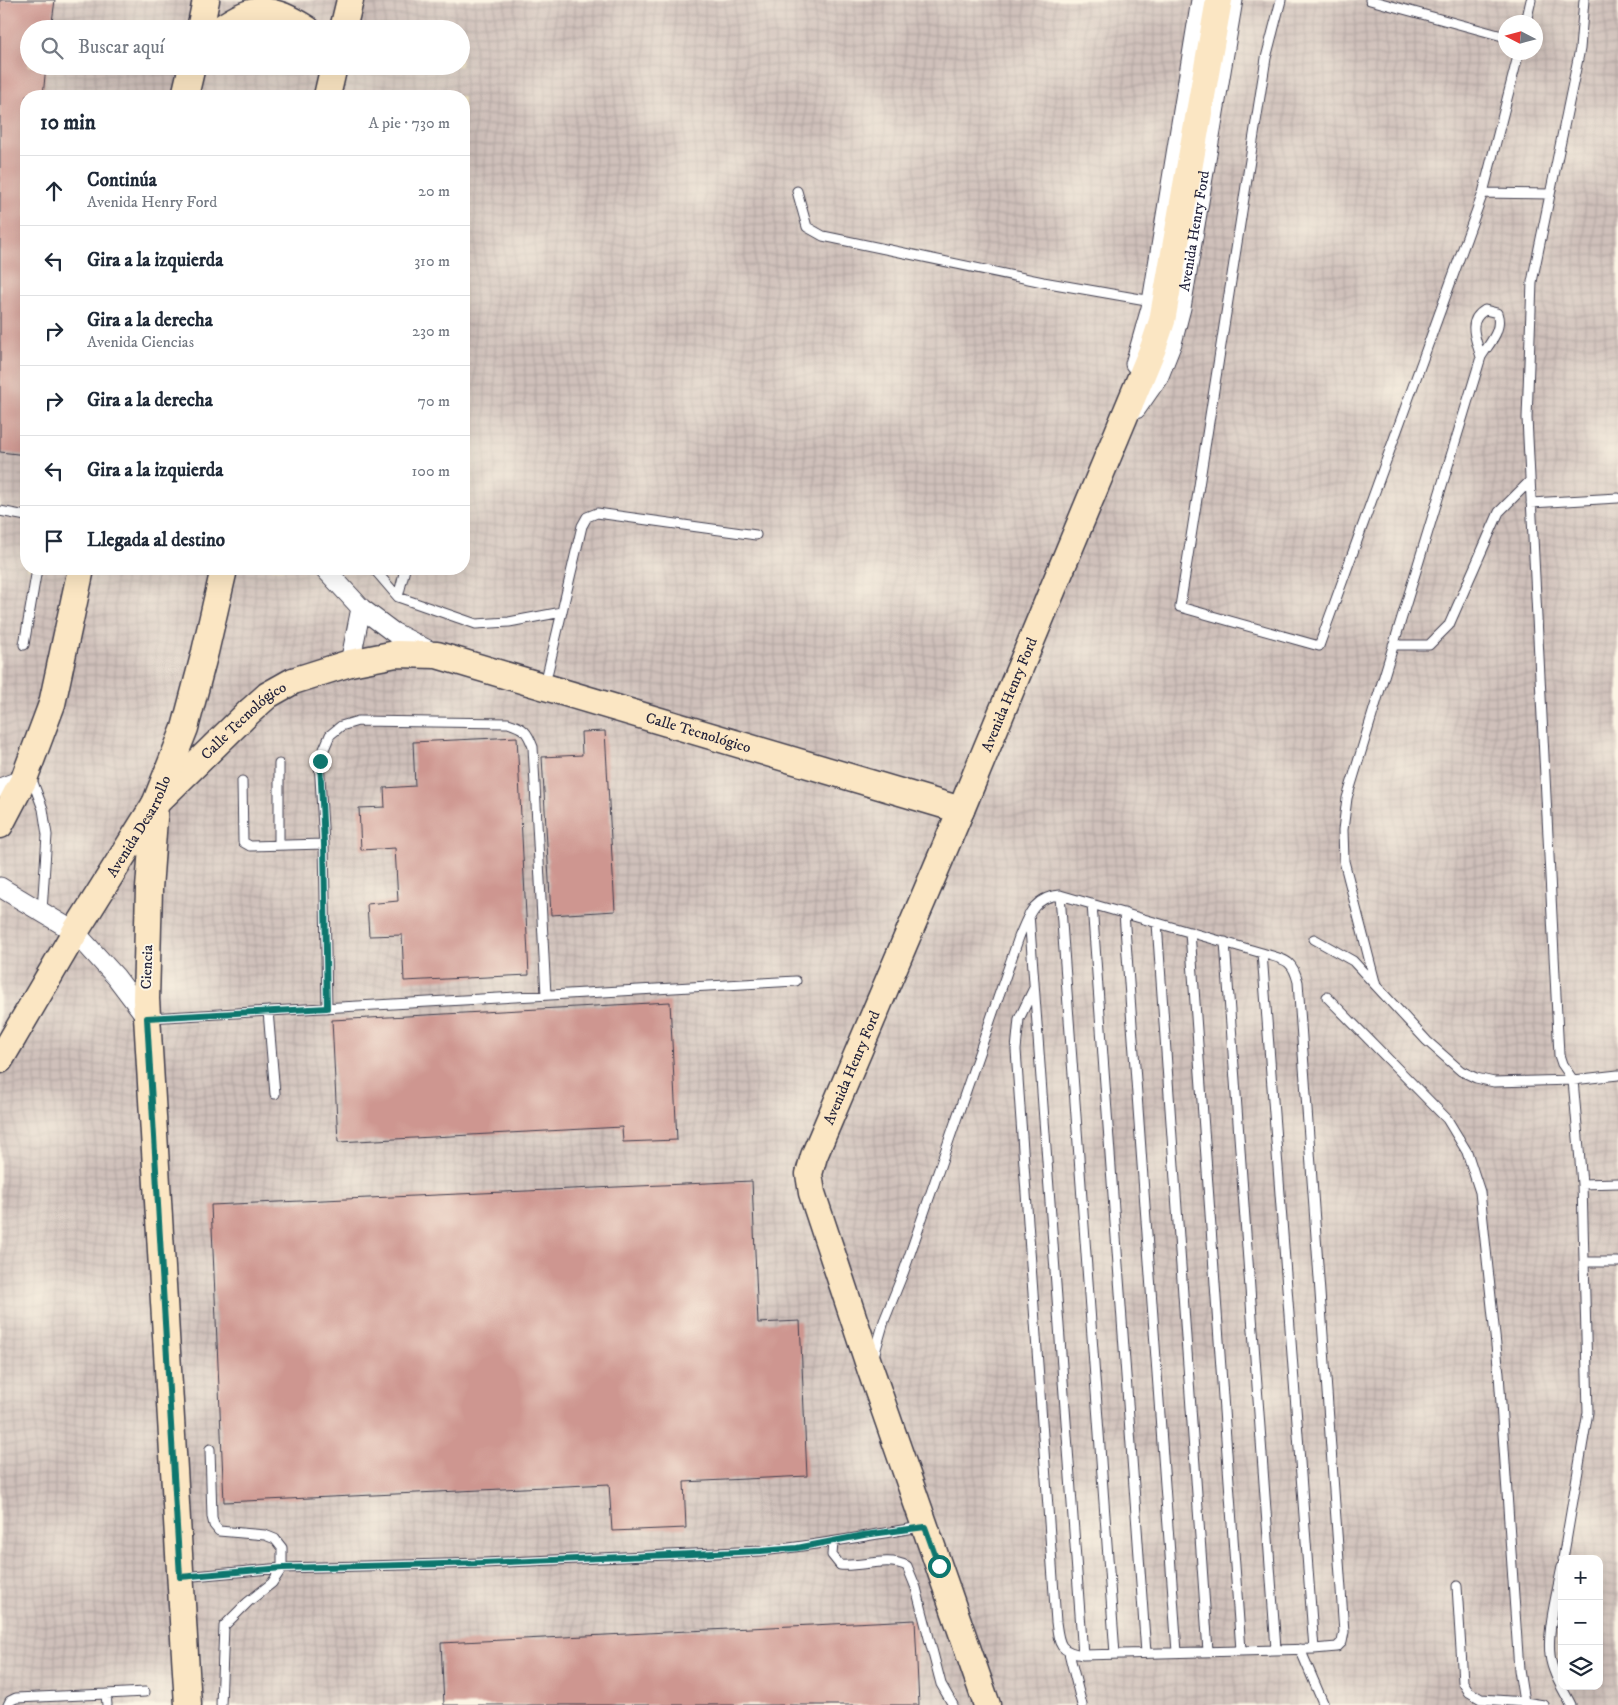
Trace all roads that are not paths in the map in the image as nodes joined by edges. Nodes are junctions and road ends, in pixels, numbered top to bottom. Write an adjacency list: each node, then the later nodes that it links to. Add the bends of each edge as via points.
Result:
1 (206, 0): 11 (street)
2 (350, 0): 14 (street)
3 (1201, 0): 26 (street, Avenida Henry Ford)
4 (1219, 0): 28 (street, Avenida Henry Ford, via 1162,321)
5 (1233, 0): 28 (street, Avenida Henry Ford, via 1181,308 1172,343 1159,376)
6 (1281, 0): 24 (lane, via 1266,58 1180,607 1318,646)
7 (1370, 0): 15 (lane)
8 (1531, 0): 10 (lane)
9 (1584, 0): 25 (lane, via 1580,49)
10 (1528, 15)
11 (202, 20)
12 (232, 20): 13 (street, via 261,10 282,14)
13 (292, 20)
14 (345, 20)
15 (1498, 35)
16 (1517, 60): 24 (lane)
17 (190, 75): 20 (street)
18 (325, 75): 21 (street)
19 (332, 75): 22 (street)
20 (187, 90)
21 (326, 90)
22 (328, 90)
23 (797, 191): 26 (lane, via 807,227 823,236)
24 (1483, 193): 25 (lane)
25 (1550, 194): 29 (lane, via 1532,282 1527,418)
26 (1152, 301): 28 (street, Avenida Henry Ford)
27 (1480, 357): 27 (lane, via 1500,322 1497,313 1485,310 1473,324); 45 (lane)
28 (1111, 445): 54 (street, Avenida Henry Ford)
29 (1530, 481): 31 (lane); 45 (lane, via 1499,512 1449,625 1429,645)
30 (1618, 498): 31 (lane)
31 (1531, 503): 80 (lane, via 1559,1054)
32 (0, 511): 33 (lane)
33 (20, 515)
34 (756, 535): 43 (lane, via 597,513 587,516)
35 (36, 575): 44 (lane)
36 (81, 575): 50 (street, via 52,704)
37 (223, 575): 53 (street, Avenida Desarrollo, via 185,728)
38 (331, 575): 42 (street, Calle Tecnológico)
39 (379, 575): 41 (lane)
40 (404, 575): 41 (lane)
41 (398, 597): 43 (lane, via 476,624 509,622)
42 (361, 608): 46 (street, Calle Tecnológico, via 393,632); 47 (street)
43 (562, 612): 48 (lane)
44 (24, 645)
45 (1393, 645): 71 (lane, via 1347,798 1343,830 1344,861)
46 (438, 655): 47 (street, Calle Tecnológico, via 396,654); 48 (street, Calle Tecnológico)
47 (350, 662): 53 (street, Calle Tecnológico, via 293,682 268,695)
48 (545, 686): 54 (street, Calle Tecnológico)
49 (279, 764): 57 (lane)
50 (26, 774): 52 (street); 55 (street); 61 (lane, via 43,809 47,835)
51 (242, 781): 57 (lane, via 243,842 250,846)
52 (0, 788)
53 (155, 804): 65 (street, Avenida Desarrollo); 77 (street, Ciencia, via 149,889)
54 (961, 810): 86 (street, Avenida Henry Ford, via 809,1174 812,1193)
55 (0, 826)
56 (324, 844): 57 (lane); 73 (lane, via 320,761 330,735 341,726 358,721 508,723 520,726 528,734 533,747); 75 (lane)
57 (279, 845)
58 (0, 886): 61 (street, Ciencia)
59 (1060, 895): 60 (lane); 63 (lane, via 1039,901); 103 (lane)
60 (1092, 904): 62 (lane); 102 (lane)
61 (42, 911): 65 (street, Ciencia)
62 (1124, 913): 64 (lane); 100 (lane)
63 (1029, 914): 72 (lane); 86 (lane, via 1018,937)
64 (1156, 922): 66 (lane); 99 (lane)
65 (75, 932): 77 (street, Ciencia, via 116,977); 78 (street, Avenida Desarrollo)
66 (1190, 932): 68 (lane); 98 (lane)
67 (1314, 939): 71 (lane, via 1353,961)
68 (1225, 942): 69 (lane); 95 (lane)
69 (1262, 953): 97 (lane); 97 (lane, via 1287,961 1294,968 1298,992 1344,1632 1337,1647)
70 (796, 981): 73 (lane)
71 (1376, 986): 80 (lane, via 1427,1041 1461,1071 1494,1082)
72 (1034, 988): 101 (lane, via 1019,1020 1016,1050 1056,1622 1062,1647); 104 (lane)
73 (546, 995): 75 (lane)
74 (1327, 996): 109 (lane, via 1447,1119 1468,1152 1480,1192 1500,1374 1518,1660)
75 (327, 1008): 76 (lane)
76 (268, 1011): 77 (lane); 81 (lane)
77 (147, 1018): 92 (street)
78 (0, 1060)
79 (1618, 1075): 80 (lane)
80 (1573, 1080): 83 (lane)
81 (275, 1094)
82 (1618, 1183): 83 (lane)
83 (1582, 1184): 84 (lane)
84 (1584, 1262): 85 (lane); 90 (lane, via 1588,1412)
85 (1618, 1262)
86 (870, 1368): 88 (street, Avenida Henry Ford)
87 (210, 1449): 91 (lane, via 214,1525 219,1531 265,1535 275,1539 282,1548)
88 (925, 1527): 89 (lane); 115 (street, Avenida Henry Ford)
89 (833, 1542): 91 (lane, via 761,1551); 114 (lane, via 832,1555 840,1565 891,1561 907,1566 916,1588 941,1684)
90 (1564, 1555)
91 (282, 1568): 92 (lane); 113 (lane, via 272,1584 224,1626)
92 (180, 1577): 112 (street)
93 (1457, 1586): 109 (lane, via 1463,1682 1469,1692 1481,1699)
94 (1558, 1590): 119 (lane, via 1550,1654 1555,1674)
95 (1276, 1649): 96 (lane); 98 (lane)
96 (1300, 1649): 97 (lane); 117 (lane)
97 (1314, 1649)
98 (1241, 1650): 99 (lane)
99 (1208, 1651): 100 (lane)
100 (1177, 1652): 102 (lane)
101 (1069, 1653): 104 (lane); 116 (lane)
102 (1146, 1653): 103 (lane)
103 (1115, 1654): 104 (lane)
104 (1083, 1655)
105 (145, 1692): 106 (lane)
106 (106, 1694): 107 (lane); 111 (lane)
107 (72, 1700): 108 (lane)
108 (38, 1701): 110 (lane, via 16,1698)
109 (1524, 1702): 118 (lane)
110 (8, 1705)
111 (107, 1705)
112 (188, 1705)
113 (222, 1705)
114 (953, 1705)
115 (987, 1705)
116 (1082, 1705)
117 (1324, 1705)
118 (1544, 1705)
119 (1571, 1705)

